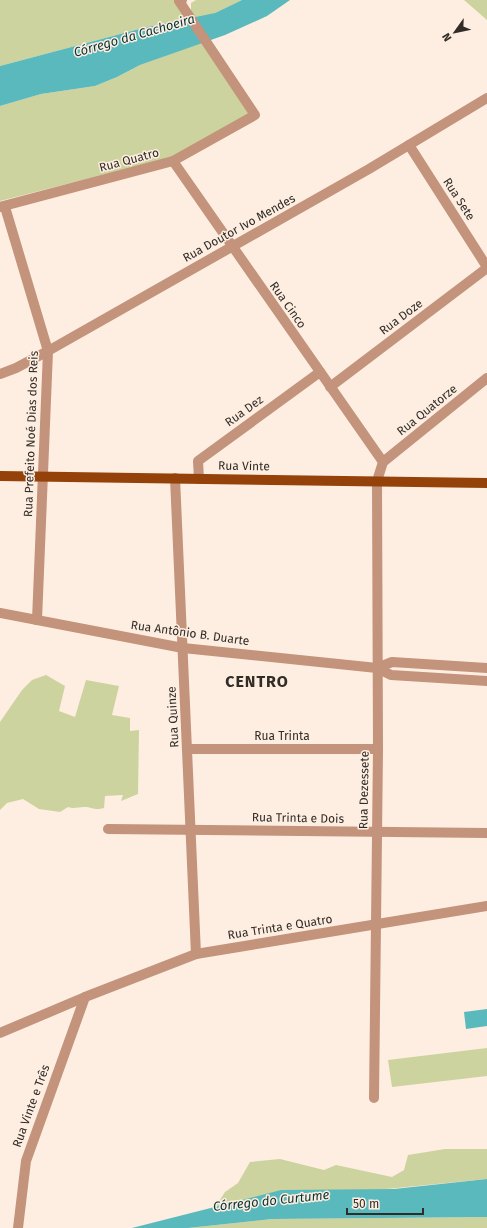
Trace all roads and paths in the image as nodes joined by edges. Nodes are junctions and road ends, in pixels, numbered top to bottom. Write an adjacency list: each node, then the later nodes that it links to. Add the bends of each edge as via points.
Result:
1 (180, 1): 4 (street, Rua Quatro, via 255,114)
2 (487, 98): 3 (street, Rua Doutor Ivo Mendes)
3 (409, 145): 6 (street, Rua Doutor Ivo Mendes); 7 (street, Rua Sete)
4 (173, 161): 5 (street, Rua Quatro); 6 (street, Rua Cinco)
5 (2, 207): 8 (street, Rua Prefeito Noé Dias dos Reis)
6 (232, 247): 8 (street, Rua Doutor Ivo Mendes); 9 (street, Rua Cinco)
7 (486, 271): 12 (street, Rua Doze)
8 (48, 351): 10 (street, Rua Doutor Ivo Mendes); 15 (street, Rua Prefeito Noé Dias dos Reis)
9 (320, 372): 12 (street, Rua Cinco); 17 (street, Rua Dez, via 198,461)
10 (0, 374)
11 (487, 378): 13 (street, Rua Quatorze)
12 (330, 387): 13 (street, Rua Cinco)
13 (383, 462): 18 (street, Rua Dezessete)
14 (0, 476): 15 (main road, Rua Vinte)
15 (43, 476): 16 (main road, Rua Vinte); 21 (street, Rua Prefeito Noé Dias dos Reis)
16 (175, 478): 17 (main road, Rua Vinte); 22 (street, Rua Quinze)
17 (199, 479): 18 (main road, Rua Vinte)
18 (377, 481): 19 (main road, Rua Vinte); 23 (street, Rua Dezessete)
19 (487, 483)
20 (0, 613): 21 (street, Rua Antônio B. Duarte)
21 (37, 620): 22 (street, Rua Antônio B. Duarte)
22 (183, 648): 23 (street, Rua Antônio B. Duarte); 26 (street, Rua Quinze)
23 (377, 668): 24 (street, Rua Antônio B. Duarte, via 392,662); 25 (street, Rua Antônio B. Duarte, via 391,676); 27 (street, Rua Dezessete)
24 (487, 668)
25 (487, 681)
26 (187, 749): 27 (street, Rua Trinta); 29 (street, Rua Quinze)
27 (378, 749): 30 (street, Rua Dezessete)
28 (108, 829): 29 (street, Rua Trinta e Dois)
29 (190, 830): 30 (street, Rua Trinta e Dois); 34 (street, Rua Quinze)
30 (377, 832): 31 (street, Rua Trinta e Dois); 33 (street, Rua Dezessete)
31 (487, 833)
32 (487, 906): 33 (street, Rua Trinta e Quatro)
33 (376, 924): 34 (street, Rua Trinta e Quatro); 37 (street, Rua Dezessete)
34 (196, 954): 35 (street, Rua Trinta e Quatro)
35 (85, 997): 36 (street, Rua Trinta e Quatro); 38 (street, Rua Vinte e Três, via 26,1161)
36 (0, 1033)
37 (374, 1098)
38 (18, 1228)

